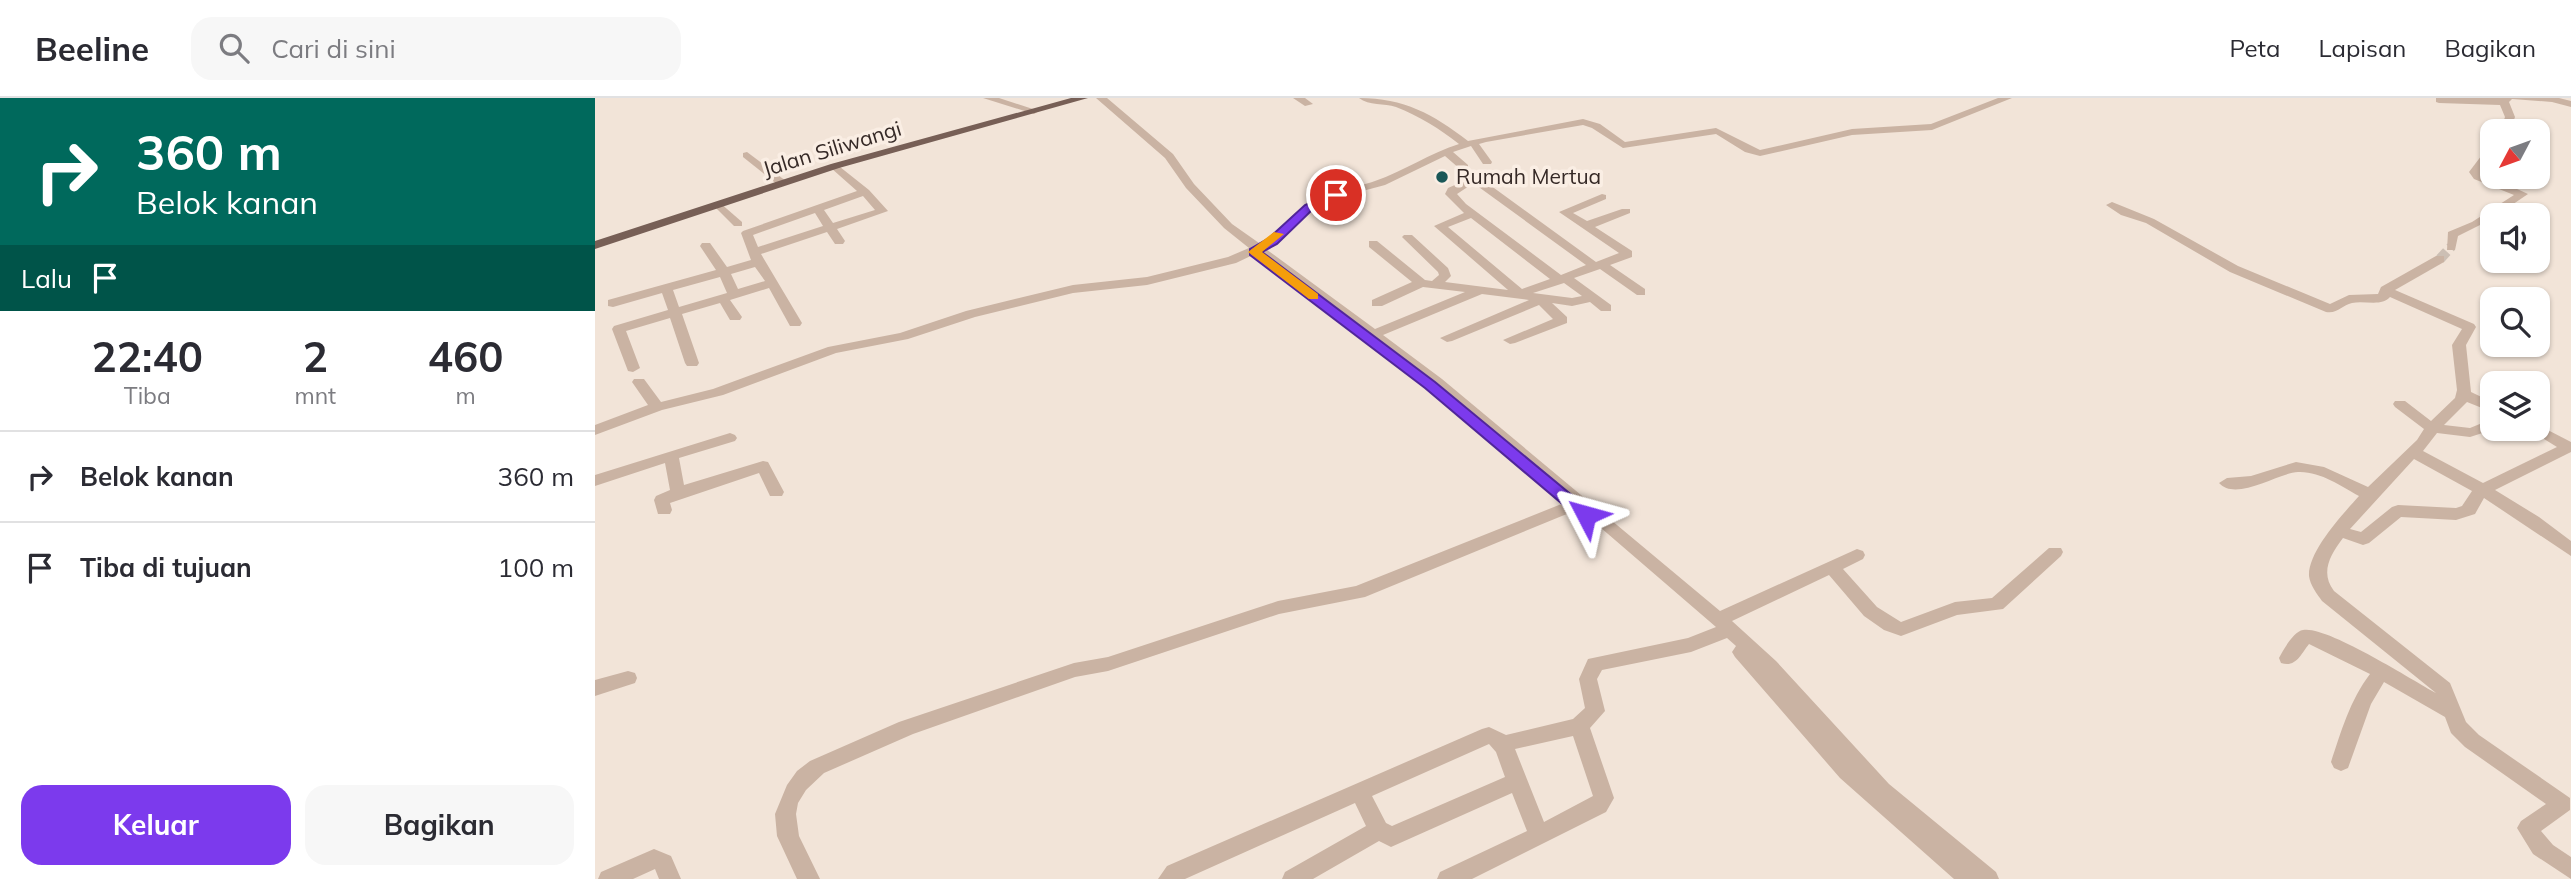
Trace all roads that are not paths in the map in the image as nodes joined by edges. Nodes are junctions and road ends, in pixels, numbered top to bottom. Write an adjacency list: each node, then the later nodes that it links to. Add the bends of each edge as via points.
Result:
1 (988, 98): 13 (street)
2 (1083, 98): 13 (main road, Jalan Siliwangi)
3 (1095, 98): 41 (street, via 1149,142 1211,218)
4 (1101, 98): 41 (street, via 1153,141 1209,207)
5 (1298, 98): 11 (street)
6 (1364, 98): 15 (street, via 1423,114)
7 (2007, 98): 15 (street, via 1932,127 1852,132 1761,153 1716,131 1623,145 1583,122)
8 (2516, 98): 12 (street)
9 (2439, 100): 10 (street)
10 (2506, 100): 14 (street)
11 (1308, 104)
12 (2571, 104)
13 (1034, 111): 20 (main road, Jalan Siliwangi)
14 (2509, 119)
15 (1469, 143): 16 (street); 18 (street)
16 (1446, 151): 21 (street); 41 (street, via 1381,183 1309,207)
17 (747, 155): 23 (street)
18 (1487, 162)
19 (2480, 162): 22 (street, via 2474,169)
20 (835, 166): 23 (main road, Jalan Siliwangi); 25 (street)
21 (1464, 167)
22 (2480, 177)
23 (782, 183): 27 (main road, Jalan Siliwangi)
24 (2510, 189): 40 (street, via 2522,194 2452,234)
25 (865, 192): 29 (street); 34 (street, via 882,211)
26 (1602, 197): 33 (street, via 1566,210)
27 (719, 205): 32 (street); 38 (main road, Jalan Siliwangi)
28 (2112, 205): 51 (street, via 2154,223 2234,270 2331,309 2349,299 2383,298)
29 (816, 207): 34 (street); 42 (street, via 747,233)
30 (1626, 211): 33 (street)
31 (1473, 214): 44 (street, via 1453,197 1452,190 1471,181 1479,182); 46 (street); 54 (street, via 1440,226)
32 (738, 224)
33 (1588, 225): 44 (street, via 1627,252 1625,257)
34 (830, 229): 36 (street); 42 (street)
35 (1408, 237): 49 (street, via 1444,271)
36 (839, 241)
37 (1373, 244): 48 (street)
38 (595, 245)
39 (706, 246): 45 (street)
40 (2451, 247)
41 (1257, 251): 64 (street); 71 (street, via 1172,276 1080,287 983,310 903,335 833,350 718,392)
42 (756, 257): 45 (street); 47 (street)
43 (2440, 258): 51 (street)
44 (1599, 266): 46 (street); 53 (street)
45 (724, 272): 50 (street); 55 (street)
46 (1563, 279): 54 (street); 56 (street)
47 (772, 283): 55 (street); 63 (street)
48 (1421, 283): 49 (street); 59 (street)
49 (1436, 284): 52 (street)
50 (666, 287): 58 (street); 61 (street)
51 (2385, 290): 68 (street, via 2469,327 2459,345)
52 (1479, 291): 54 (street); 64 (street)
53 (1641, 292)
54 (1520, 294): 57 (street)
55 (729, 297): 61 (street); 62 (street)
56 (1593, 298): 57 (street, via 1581,302); 60 (street)
57 (1540, 299): 65 (street); 66 (street, via 1562,320)
58 (613, 303)
59 (1377, 303)
60 (1606, 307)
61 (677, 312): 67 (street); 71 (street, via 619,329 636,375)
62 (735, 317)
63 (795, 323)
64 (1371, 335): 80 (street)
65 (1447, 338)
66 (1510, 340)
67 (692, 363)
68 (2463, 394): 69 (street); 72 (street, via 2456,408)
69 (2480, 402)
70 (2400, 404): 72 (street)
71 (657, 407): 74 (street)
72 (2434, 427): 73 (street); 78 (street)
73 (2480, 429)
74 (595, 430)
75 (2550, 437): 77 (street)
76 (730, 438): 79 (street)
77 (2570, 447): 83 (street)
78 (2412, 452): 83 (street); 86 (street)
79 (671, 455): 81 (street); 85 (street)
80 (1522, 458): 87 (street); 94 (street)
81 (595, 481)
82 (2227, 482): 86 (street, via 2255,483 2287,468 2304,466)
83 (2483, 490): 89 (street, via 2464,512 2402,510 2367,538); 90 (street)
84 (776, 492): 85 (street, via 763,466)
85 (678, 493): 88 (street, via 662,500)
86 (2370, 495): 89 (street)
87 (1573, 505): 94 (street); 111 (street, via 1359,592 1278,608 1108,664 1074,670 907,727 817,767 792,794 784,816 790,847)
88 (664, 510)
89 (2339, 531): 99 (street, via 2317,569 2319,584 2443,688)
90 (2571, 551)
91 (2055, 552): 93 (street, via 1997,604 1955,609 1901,629 1882,621)
92 (1857, 555): 93 (street)
93 (1832, 567): 94 (street)
94 (1723, 627): 100 (street, via 1691,645 1595,664 1588,679 1595,711); 115 (street, via 1847,772); 116 (street, via 1769,666 1882,790)
95 (2288, 658): 96 (street, via 2305,636 2312,635)
96 (2380, 674): 99 (street); 102 (street, via 2352,726)
97 (628, 678): 98 (street)
98 (595, 688)
99 (2452, 712): 105 (street, via 2458,727 2472,741)
100 (1579, 726): 101 (street); 107 (street, via 1604,798 1599,805)
101 (1503, 744): 103 (street); 104 (street, via 1489,735)
102 (2341, 762)
103 (1517, 781): 106 (street, via 1391,837); 107 (street)
104 (1359, 790): 106 (street); 112 (street)
105 (2567, 804): 108 (street, via 2528,828 2543,851)
106 (1379, 830): 113 (street)
107 (1538, 833): 114 (street, via 1513,850)
108 (2571, 869)
109 (609, 879): 110 (street, via 654,859 667,865)
110 (670, 879)
111 (809, 879)
112 (1170, 879)
113 (1293, 879)
114 (1448, 879)
115 (1970, 879)
116 (1988, 879)

